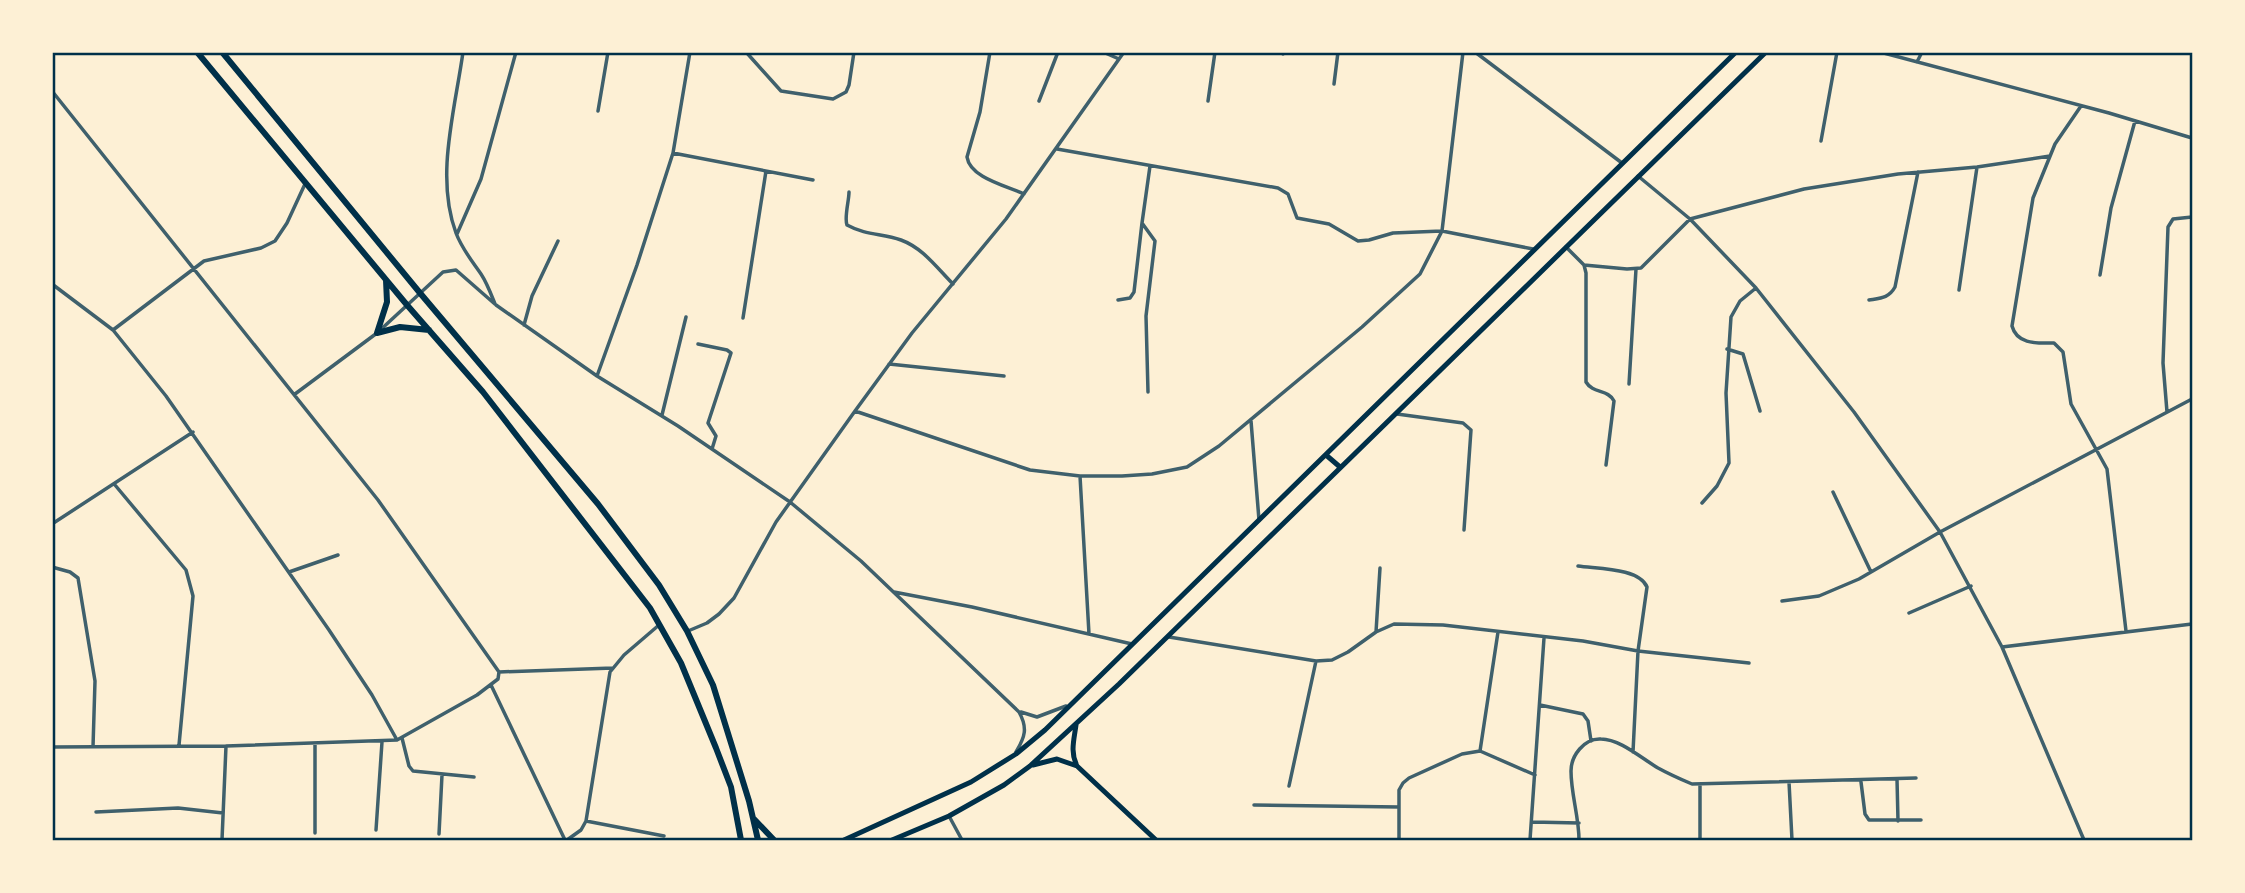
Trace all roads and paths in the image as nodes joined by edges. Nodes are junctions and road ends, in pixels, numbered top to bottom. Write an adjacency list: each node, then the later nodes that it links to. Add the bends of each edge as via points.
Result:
1 (197, 52): 43 (main road)
2 (222, 52): 63 (main road)
3 (464, 52): 50 (street, via 447,168 449,210)
4 (516, 52): 50 (street, via 481,178)
5 (608, 52): 29 (street)
6 (690, 52): 34 (street)
7 (746, 52): 8 (street, via 781,91 833,99 846,92)
8 (854, 52)
9 (990, 52): 45 (street, via 968,164)
10 (1058, 52): 26 (street)
11 (1103, 52): 22 (street)
12 (1124, 52): 22 (street)
13 (1215, 52): 27 (street)
14 (1338, 52): 24 (street)
15 (1463, 52): 49 (street)
16 (1475, 52): 36 (street)
17 (1736, 52): 36 (main road)
18 (1766, 52): 41 (main road)
19 (1837, 52): 32 (street)
20 (1880, 52): 23 (street)
21 (1922, 52): 23 (street)
22 (1119, 59): 33 (street)
23 (1917, 62): 28 (street)
24 (1334, 84)
25 (52, 91): 55 (street)
26 (1039, 101)
27 (1208, 101)
28 (2081, 106): 30 (street); 35 (street)
29 (598, 111)
30 (2135, 121): 31 (street); 57 (street, via 2111,208)
31 (2193, 138)
32 (1821, 141)
33 (1057, 149): 37 (street); 45 (street)
34 (673, 153): 39 (street); 77 (street)
35 (2050, 156): 38 (street); 91 (street, via 2033,198 2012,326 2024,341 2062,348 2071,404)
36 (1622, 164): 53 (main road)
37 (1150, 166): 48 (street); 49 (street, via 1283,190 1291,198 1297,218 1329,224 1358,241 1393,233)
38 (1977, 167): 40 (street); 62 (street)
39 (766, 171): 42 (street); 69 (street)
40 (1918, 172): 47 (street, via 1804,189); 65 (street, via 1895,287 1884,298)
41 (1638, 176): 47 (street); 52 (main road)
42 (813, 180)
43 (305, 183): 55 (street, via 275,242 204,261); 58 (main road)
44 (849, 192): 60 (street, via 847,225 903,241 920,251)
45 (1024, 194): 60 (street)
46 (2193, 217): 85 (street, via 2173,219 2168,227 2163,363)
47 (1690, 219): 56 (street); 61 (street)
48 (1142, 223): 64 (street, via 1134,292 1130,298); 80 (street, via 1154,241 1146,316)
49 (1442, 231): 53 (street); 88 (street, via 1420,274)
50 (457, 235): 67 (street)
51 (558, 241): 70 (street)
52 (1566, 247): 54 (street); 86 (main road)
53 (1535, 250): 92 (main road)
54 (1584, 265): 56 (street); 93 (street, via 1586,382 1614,401)
55 (194, 268): 71 (street); 81 (street)
56 (1636, 269): 79 (street)
57 (2100, 275)
58 (386, 280): 66 (main road); 73 (main road, via 387,302)
59 (52, 284): 71 (street)
60 (953, 284): 76 (street)
61 (1756, 288): 75 (street, via 1734,309); 103 (street, via 1854,412)
62 (1959, 290)
63 (420, 293): 66 (street); 67 (street, via 443,271 456,270); 116 (main road, via 598,503)
64 (1118, 300)
65 (1869, 300)
66 (407, 305): 72 (main road); 73 (street)
67 (496, 305): 70 (street)
68 (686, 317): 87 (street)
69 (743, 318)
70 (524, 325): 77 (street)
71 (113, 330): 89 (street)
72 (429, 330): 73 (main road, via 400,327); 114 (main road, via 500,414)
73 (377, 333): 81 (street)
74 (698, 344): 90 (street, via 731,353 708,423 716,436)
75 (1727, 348): 84 (street, via 1743,354); 99 (street, via 1729,463)
76 (889, 364): 78 (street); 83 (street)
77 (597, 376): 87 (street)
78 (1004, 376)
79 (1629, 384)
80 (1148, 392)
81 (295, 394): 129 (street, via 387,511)
82 (2193, 399): 85 (street)
83 (855, 411): 95 (street, via 1030,470); 98 (street)
84 (1760, 411)
85 (2167, 412): 91 (street)
86 (1395, 414): 94 (main road); 102 (street, via 1463,423 1471,430)
87 (662, 415): 90 (street)
88 (1251, 420): 95 (street, via 1187,467 1152,474); 100 (street)
89 (193, 432): 96 (street); 108 (street)
90 (712, 449): 98 (street)
91 (2095, 449): 103 (street); 118 (street, via 2107,469)
92 (1326, 455): 94 (main road); 100 (main road)
93 (1606, 465)
94 (1340, 467): 121 (main road)
95 (1080, 477): 120 (street)
96 (115, 485): 101 (street); 139 (street, via 190,577 193,596)
97 (1833, 492): 109 (street)
98 (790, 502): 111 (street); 116 (street, via 734,598 707,623)
99 (1702, 503)
100 (1259, 520): 123 (main road)
101 (52, 523)
102 (1464, 530)
103 (1940, 532): 109 (street); 110 (street)
104 (338, 555): 108 (street)
105 (52, 566): 142 (street, via 78,578 95,681)
106 (1578, 566): 125 (street, via 1635,574 1644,580 1647,587)
107 (1380, 568): 119 (street)
108 (289, 572): 135 (street)
109 (1871, 572): 112 (street, via 1819,596)
110 (1972, 586): 113 (street); 124 (street)
111 (892, 591): 120 (street); 133 (street)
112 (1782, 601)
113 (1909, 612)
114 (660, 624): 128 (street); 174 (main road, via 681,663 731,786)
115 (2193, 624): 118 (street)
116 (687, 631): 162 (main road, via 713,685)
117 (1498, 631): 119 (street, via 1394,624); 122 (street); 143 (street)
118 (2126, 631): 124 (street)
119 (1376, 632): 126 (street, via 1332,660)
120 (1089, 634): 123 (street)
121 (1167, 636): 126 (street); 134 (main road)
122 (1544, 638): 125 (street); 132 (street)
123 (1134, 644): 131 (main road)
124 (2002, 647): 186 (street)
125 (1638, 651): 127 (street); 144 (street)
126 (1316, 661): 156 (street)
127 (1749, 663)
128 (613, 668): 129 (street); 164 (street)
129 (499, 672): 130 (street)
130 (491, 685): 135 (street); 172 (street)
131 (1075, 702): 133 (street, via 1041,716); 145 (main road)
132 (1540, 705): 137 (street, via 1583,714); 149 (street)
133 (1019, 712): 145 (street, via 1025,734)
134 (1077, 723): 146 (main road); 147 (main road, via 1072,746)
135 (399, 739): 136 (street); 148 (street, via 411,769)
136 (382, 741): 138 (street); 168 (street)
137 (1591, 741): 144 (street, via 1601,738); 167 (street, via 1580,748 1571,772)
138 (315, 744): 140 (street); 169 (street)
139 (179, 745): 140 (street); 142 (street)
140 (226, 746): 160 (street)
141 (52, 747): 142 (street)
142 (93, 747)
143 (1480, 751): 149 (street); 158 (street, via 1462,754 1409,778 1399,790)
144 (1633, 752): 155 (street)
145 (1016, 754): 177 (main road, via 942,798)
146 (1030, 766): 147 (main road, via 1057,759); 161 (main road)
147 (1077, 766): 180 (main road)
148 (442, 775): 150 (street); 170 (street)
149 (1535, 775): 166 (street)
150 (474, 777)
151 (1916, 778): 152 (street)
152 (1897, 779): 153 (street); 165 (street)
153 (1861, 781): 154 (street); 165 (street, via 1866,818)
154 (1789, 782): 155 (street); 185 (street)
155 (1700, 785): 184 (street)
156 (1289, 786)
157 (1254, 805): 158 (street)
158 (1399, 807): 181 (street)
159 (96, 812): 160 (street, via 177,808)
160 (223, 813): 173 (street)
161 (949, 816): 178 (main road); 179 (street)
162 (753, 818): 175 (main road); 176 (main road)
163 (1921, 820): 165 (street)
164 (586, 821): 171 (street); 172 (street, via 581,830)
165 (1898, 821)
166 (1532, 822): 167 (street); 182 (street)
167 (1579, 823): 183 (street)
168 (376, 830)
169 (314, 833)
170 (439, 834)
171 (664, 836)
172 (564, 840)
173 (222, 841)
174 (741, 841)
175 (758, 841)
176 (774, 841)
177 (844, 841)
178 (892, 841)
179 (962, 841)
180 (1156, 841)
181 (1399, 841)
182 (1530, 841)
183 (1579, 841)
184 (1700, 841)
185 (1792, 841)
186 (2084, 841)

